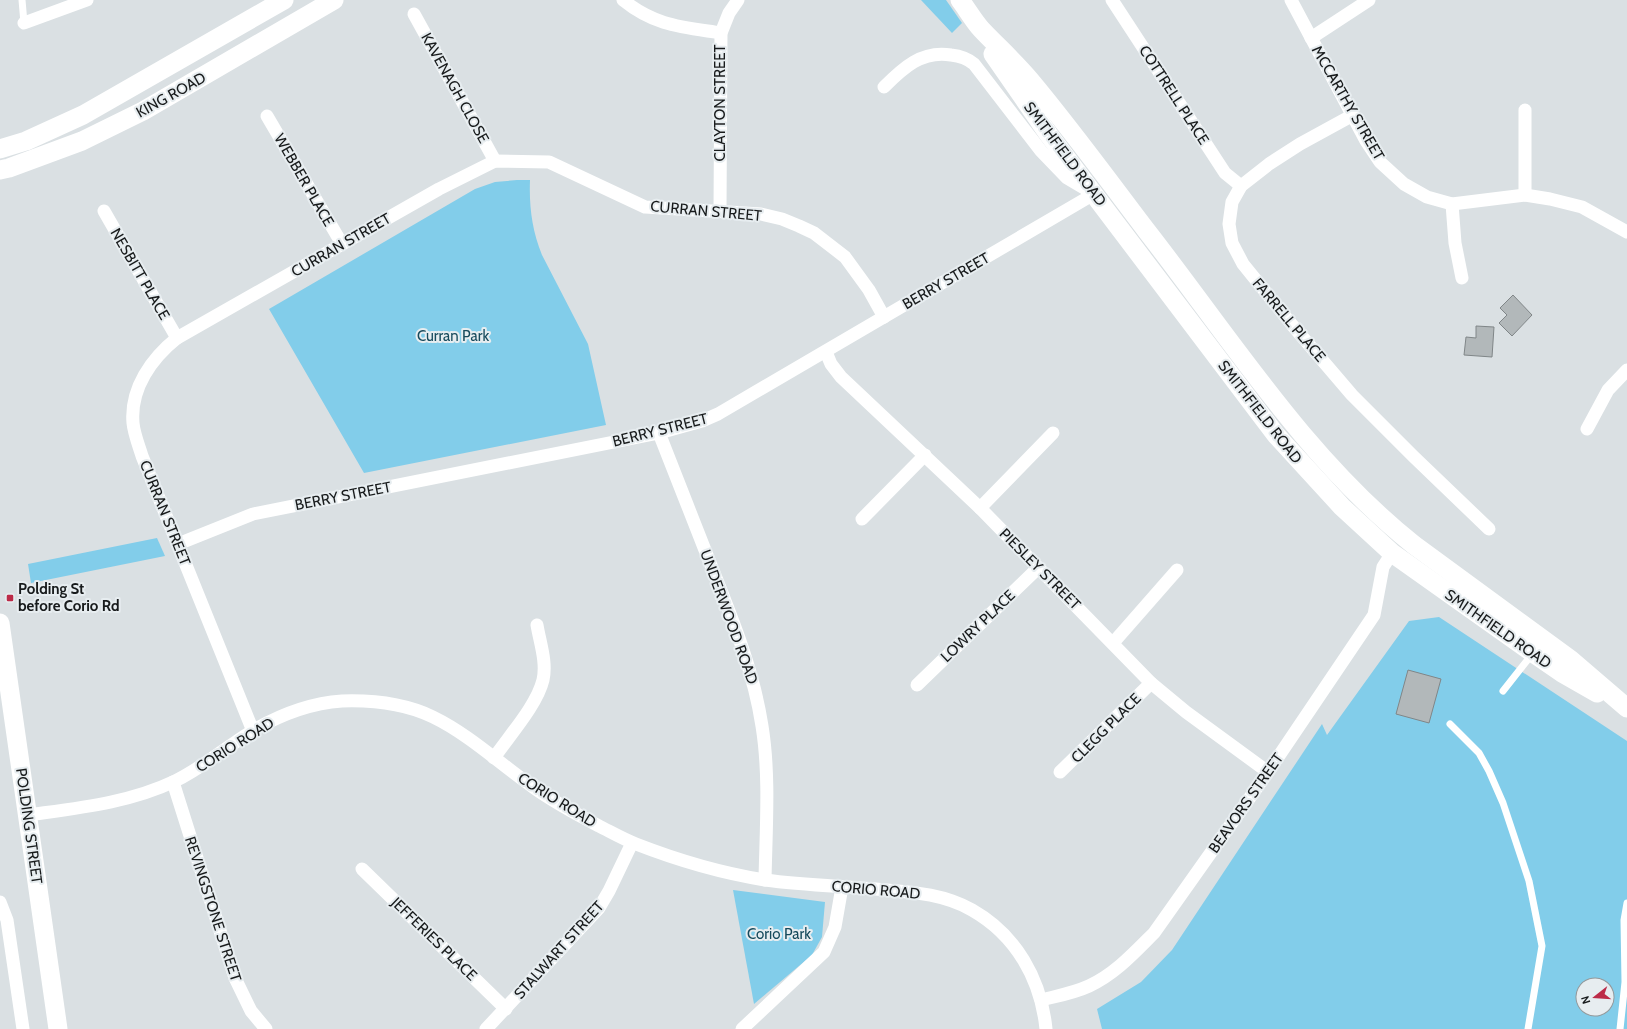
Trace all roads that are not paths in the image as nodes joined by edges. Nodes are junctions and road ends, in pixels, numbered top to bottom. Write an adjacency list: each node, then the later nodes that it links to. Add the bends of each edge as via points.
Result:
1 (22, 0): 12 (lane)
2 (87, 0): 12 (street)
3 (284, 0): 23 (main road, KING ROAD, via 83,115 26,141)
4 (334, 0): 25 (main road, KING ROAD, via 143,111 82,141)
5 (623, 0): 14 (street, via 660,23)
6 (738, 0): 14 (street, CLAYTON STREET, via 729,13)
7 (960, 0): 13 (main road, SMITHFIELD ROAD)
8 (1112, 0): 26 (street, COTTRELL PLACE, via 1225,173)
9 (1291, 0): 15 (street, MCCARTHY STREET)
10 (1369, 0): 15 (street)
11 (414, 14): 24 (street, KAVENAGH CLOSE)
12 (24, 23)
13 (980, 27): 16 (main road, SMITHFIELD ROAD); 18 (main road, SMITHFIELD ROAD)
14 (721, 33): 31 (street, CLAYTON STREET)
15 (1311, 38): 21 (street, MCCARTHY STREET)
16 (990, 50): 17 (street); 27 (main road, SMITHFIELD ROAD)
17 (974, 64): 19 (street, via 963,57 933,55 915,60); 27 (street, via 1041,151 1067,178)
18 (1024, 73): 27 (main road, via 1043,110 1093,178); 35 (main road, SMITHFIELD ROAD)
19 (884, 87)
20 (1525, 110): 28 (street)
21 (1353, 115): 26 (street, FARRELL PLACE, via 1300,144); 29 (street, MCCARTHY STREET, via 1380,162 1404,184 1427,197)
22 (266, 116): 33 (street, WEBBER PLACE)
23 (0, 149)
24 (495, 161): 31 (street, CURRAN STREET, via 549,162 645,207); 33 (street, CURRAN STREET, via 439,189)
25 (0, 170)
26 (1241, 186): 47 (street, FARRELL PLACE, via 1232,202 1229,224 1232,244 1243,264 1352,395)
27 (1094, 194): 35 (main road, via 1110,200 1162,264); 36 (street, BERRY STREET); 49 (main road, SMITHFIELD ROAD, via 1276,435 1342,507)
28 (1525, 195): 29 (street, MCCARTHY STREET); 32 (street, MCCARTHY STREET, via 1582,207)
29 (1452, 204): 34 (street, via 1455,243)
30 (104, 210): 37 (street, NESBITT PLACE)
31 (720, 211): 36 (street, CURRAN STREET, via 761,214 814,233 846,258 862,279)
32 (1627, 232)
33 (342, 244): 37 (street, CURRAN STREET)
34 (1462, 278)
35 (1189, 286): 40 (main road, SMITHFIELD ROAD)
36 (884, 317): 38 (street, BERRY STREET)
37 (177, 338): 48 (street, CURRAN STREET, via 162,350 147,370 136,394 133,424 142,456)
38 (826, 352): 42 (street, BERRY STREET, via 718,414); 44 (street, PIESLEY STREET, via 841,377)
39 (1627, 370): 41 (street, via 1608,390)
40 (1276, 403): 49 (main road, via 1299,447 1389,537); 52 (main road, SMITHFIELD ROAD, via 1357,494 1391,526)
41 (1587, 429)
42 (658, 433): 48 (street, BERRY STREET, via 253,514); 70 (street, UNDERWOOD ROAD, via 730,613 754,686 767,766)
43 (1053, 433): 45 (street)
44 (925, 455): 45 (street, PIESLEY STREET); 46 (street)
45 (980, 508): 50 (street, PIESLEY STREET)
46 (862, 519)
47 (1489, 529)
48 (178, 544): 62 (street, CURRAN STREET)
49 (1392, 553): 52 (main road, via 1403,551 1468,596); 56 (main road, SMITHFIELD ROAD); 65 (street, BEAVORS STREET, via 1383,567 1374,615)
50 (1038, 568): 55 (street, PIESLEY STREET); 58 (street, LOWRY PLACE)
51 (1178, 570): 55 (street)
52 (1511, 615): 60 (main road, SMITHFIELD ROAD, via 1577,665)
53 (0, 623): 67 (main road, POLDING STREET)
54 (537, 625): 63 (street, via 544,660 543,680 531,706)
55 (1113, 643): 57 (street, PIESLEY STREET)
56 (1533, 653): 59 (lane); 60 (main road, SMITHFIELD ROAD, via 1562,673)
57 (1151, 683): 64 (street, CLEGG PLACE); 65 (street, PIESLEY STREET)
58 (917, 684)
59 (1503, 691)
60 (1627, 709)
61 (1450, 724): 82 (lane, via 1479,753 1489,771 1529,881 1542,946)
62 (253, 731): 63 (street, CORIO ROAD, via 291,712 320,704 341,701 392,704 434,718); 66 (street, CORIO ROAD)
63 (494, 758): 68 (street, CORIO ROAD, via 530,786)
64 (1060, 772)
65 (1268, 772): 74 (street, BEAVORS STREET, via 1154,933 1135,953 1114,971 1088,986)
66 (173, 782): 67 (street, CORIO ROAD, via 116,800); 76 (street, REVINGSTONE STREET, via 231,968 243,996)
67 (28, 815): 78 (main road, POLDING STREET)
68 (632, 843): 70 (street, CORIO ROAD, via 700,866); 75 (street, STALWART STREET, via 599,908)
69 (362, 869): 75 (street, JEFFERIES PLACE)
70 (765, 880): 71 (street, CORIO ROAD)
71 (842, 887): 74 (street, CORIO ROAD, via 922,893 956,902 972,910 988,920 1028,965); 80 (street, via 835,927 824,952)
72 (0, 902): 77 (street, via 7,920)
73 (1627, 903): 83 (lane, via 1624,920 1625,982)
74 (1041, 1000): 81 (street, CORIO ROAD)
75 (506, 1009): 79 (street, STALWART STREET)
76 (262, 1028)
77 (23, 1029)
78 (58, 1029)
79 (486, 1029)
80 (742, 1029)
81 (1046, 1029)
82 (1528, 1029)
83 (1620, 1029)

